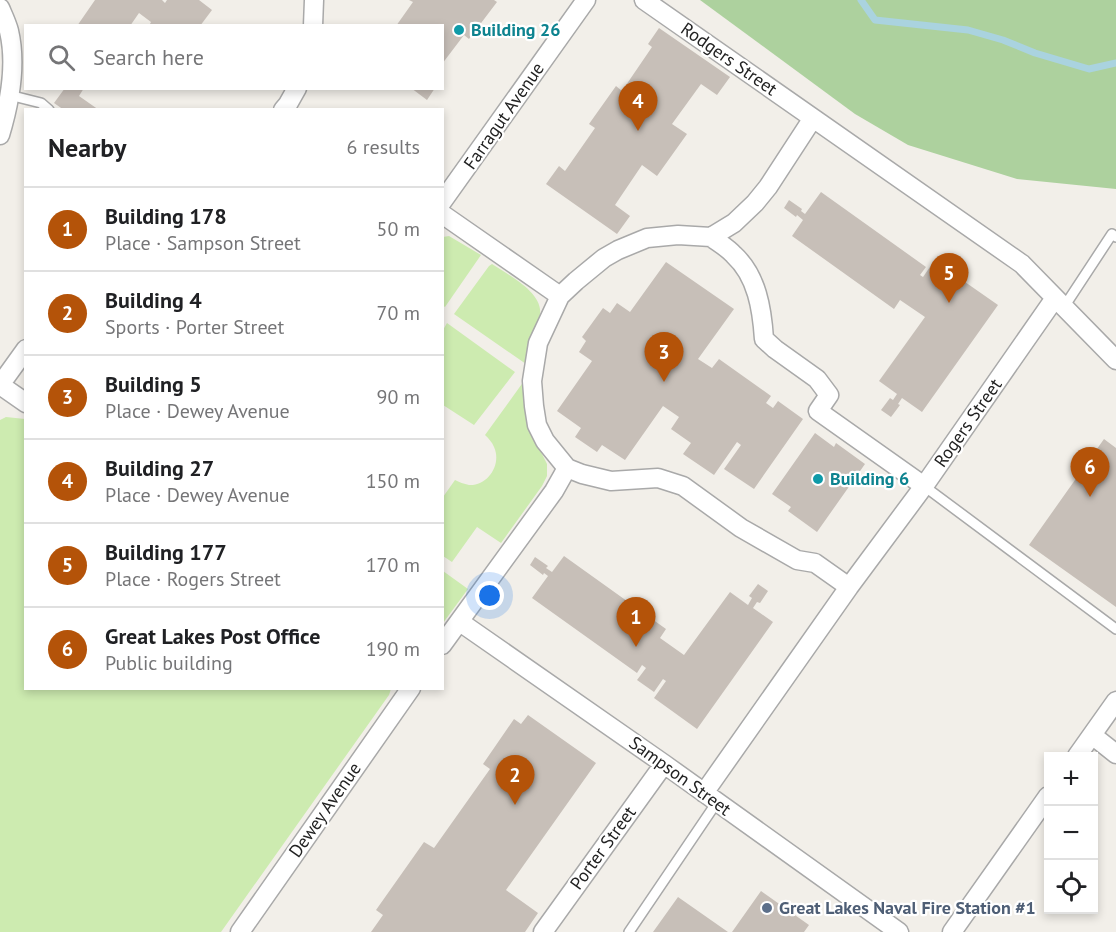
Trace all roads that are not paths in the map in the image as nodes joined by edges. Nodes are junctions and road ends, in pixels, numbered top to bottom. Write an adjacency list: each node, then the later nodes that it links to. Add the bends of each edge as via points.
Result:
1 (314, 0): 5 (street)
2 (586, 0): 10 (street, Farragut Avenue)
3 (644, 0): 8 (street, Rodgers Street)
4 (0, 8): 6 (street, via 9,30)
5 (313, 24)
6 (9, 94): 7 (lane); 9 (street)
7 (47, 108)
8 (813, 118): 12 (street, via 756,203); 15 (street, via 1022,264)
9 (0, 135)
10 (444, 199)
11 (444, 215): 14 (street)
12 (711, 237): 14 (street, via 647,238 604,258); 21 (street, via 748,271 763,317 764,339 818,379 829,395 818,411)
13 (1116, 237): 15 (lane, via 1112,234)
14 (560, 296): 20 (street, via 538,343 532,381 537,424)
15 (1059, 302): 17 (street); 21 (street, Rogers Street)
16 (24, 353): 18 (street)
17 (1116, 360)
18 (0, 384): 19 (street)
19 (24, 402)
20 (567, 468): 22 (street, via 611,481 658,478 683,486 741,528 797,560 815,563); 23 (street)
21 (924, 486): 22 (street, Rogers Street); 24 (lane)
22 (849, 587): 32 (street, Rogers Street)
23 (460, 622): 25 (street); 31 (street, Sampson Street)
24 (1116, 628)
25 (444, 642)
26 (410, 690): 34 (street, Dewey Avenue)
27 (1116, 701): 28 (street)
28 (1092, 735): 29 (street); 30 (street)
29 (1080, 752)
30 (1116, 754)
31 (664, 764): 32 (street, Sampson Street); 35 (street, Porter Street)
32 (711, 798): 36 (lane); 37 (street, Sampson Street)
33 (1044, 802): 38 (street)
34 (240, 932)
35 (543, 932)
36 (628, 932)
37 (899, 932)
38 (952, 932)

